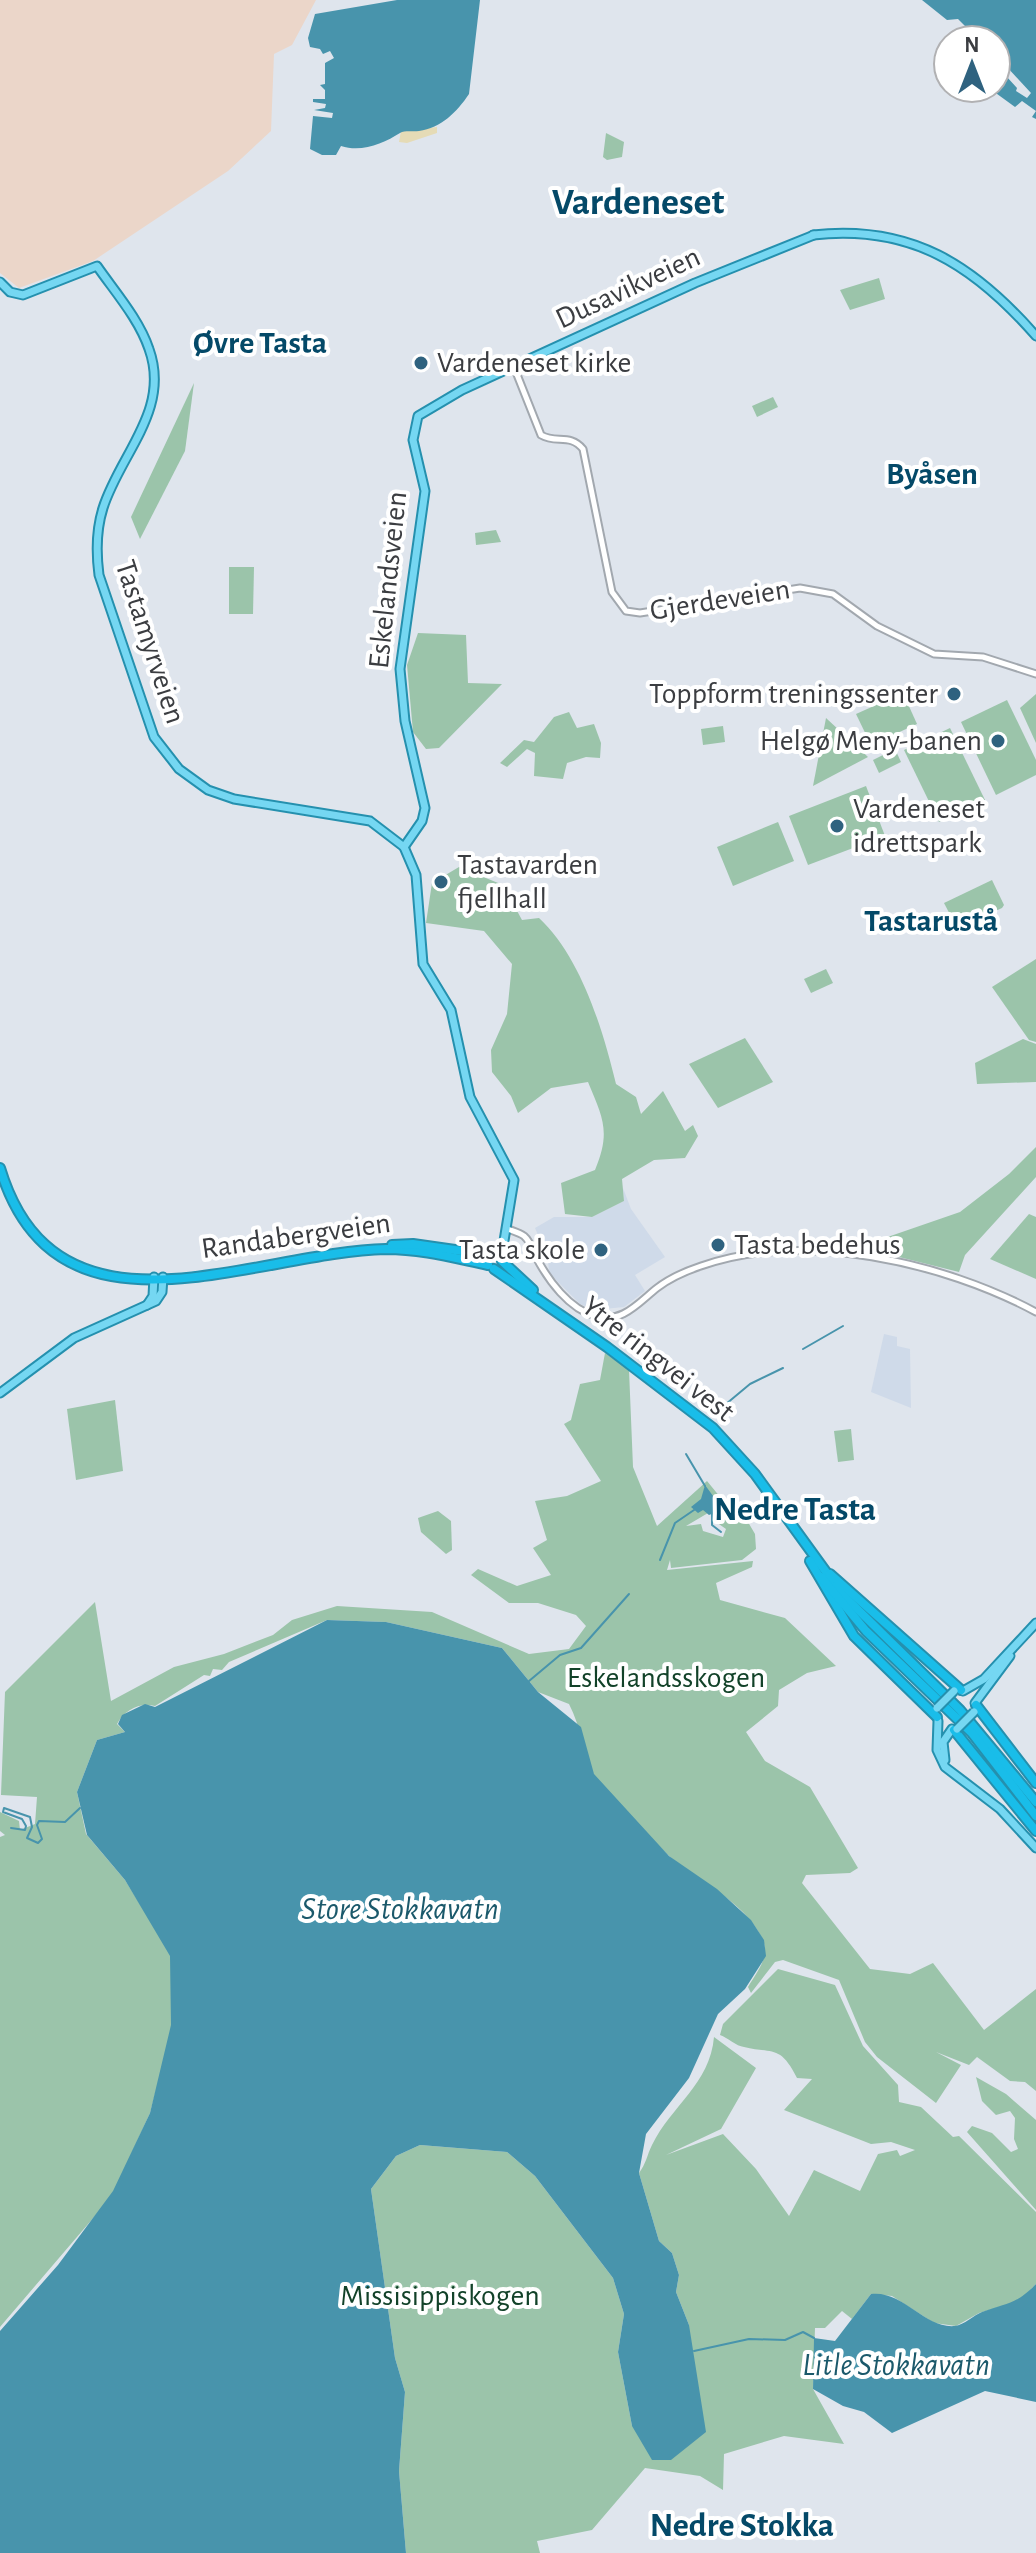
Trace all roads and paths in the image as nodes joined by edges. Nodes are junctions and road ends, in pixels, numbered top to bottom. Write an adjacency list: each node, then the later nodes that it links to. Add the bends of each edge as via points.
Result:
1 (0, 282): 6 (main road, Tastamyrveien, via 23,295 97,266 143,334 154,365 151,410 104,505 96,552 103,588 154,737 179,769 208,790 234,799 351,815 370,821)
2 (1036, 336): 3 (main road, Dusavikveien, via 990,286 950,259 876,234 814,235 741,262)
3 (514, 367): 4 (main road, Dusavikveien, via 428,408); 5 (street, Gjerdeveien, via 541,435 571,439 583,449 612,592 626,611 811,588 833,594 877,626 934,654 983,657)
4 (414, 428): 6 (main road, Eskelandsveien, via 425,491 400,669 405,721 425,808 417,830)
5 (1036, 674)
6 (401, 844): 8 (main road, via 416,875 423,964 451,1010 470,1097 514,1180)
7 (0, 1168): 10 (highway, Randabergveien, via 17,1213 34,1235 80,1267)
8 (508, 1229): 9 (main road); 11 (street, via 526,1237 549,1280 576,1307 607,1318 622,1316 660,1286 704,1264 789,1253 867,1255 927,1267)
9 (495, 1261): 10 (highway, Randabergveien, via 386,1249); 13 (highway, Ytre ringvei vest, via 688,1408)
10 (159, 1279): 12 (main road, via 147,1305 74,1338)
11 (1036, 1312)
12 (0, 1393)
13 (747, 1467): 14 (highway); 15 (highway)
14 (806, 1548): 17 (highway); 23 (highway, via 854,1607 978,1729)
15 (810, 1561): 19 (highway, via 854,1636); 24 (highway, via 866,1631 963,1724)
16 (1036, 1626): 17 (main road, via 984,1679); 18 (main road)
17 (959, 1691): 18 (main road); 19 (main road, bridge)
18 (975, 1707): 20 (main road, bridge); 22 (highway)
19 (937, 1715): 20 (main road); 21 (main road, via 939,1755)
20 (954, 1729): 21 (main road, via 943,1746); 25 (highway)
21 (951, 1773): 26 (main road, via 993,1803)
22 (1036, 1783)
23 (1036, 1802)
24 (1036, 1816)
25 (1036, 1831)
26 (1036, 1848)

